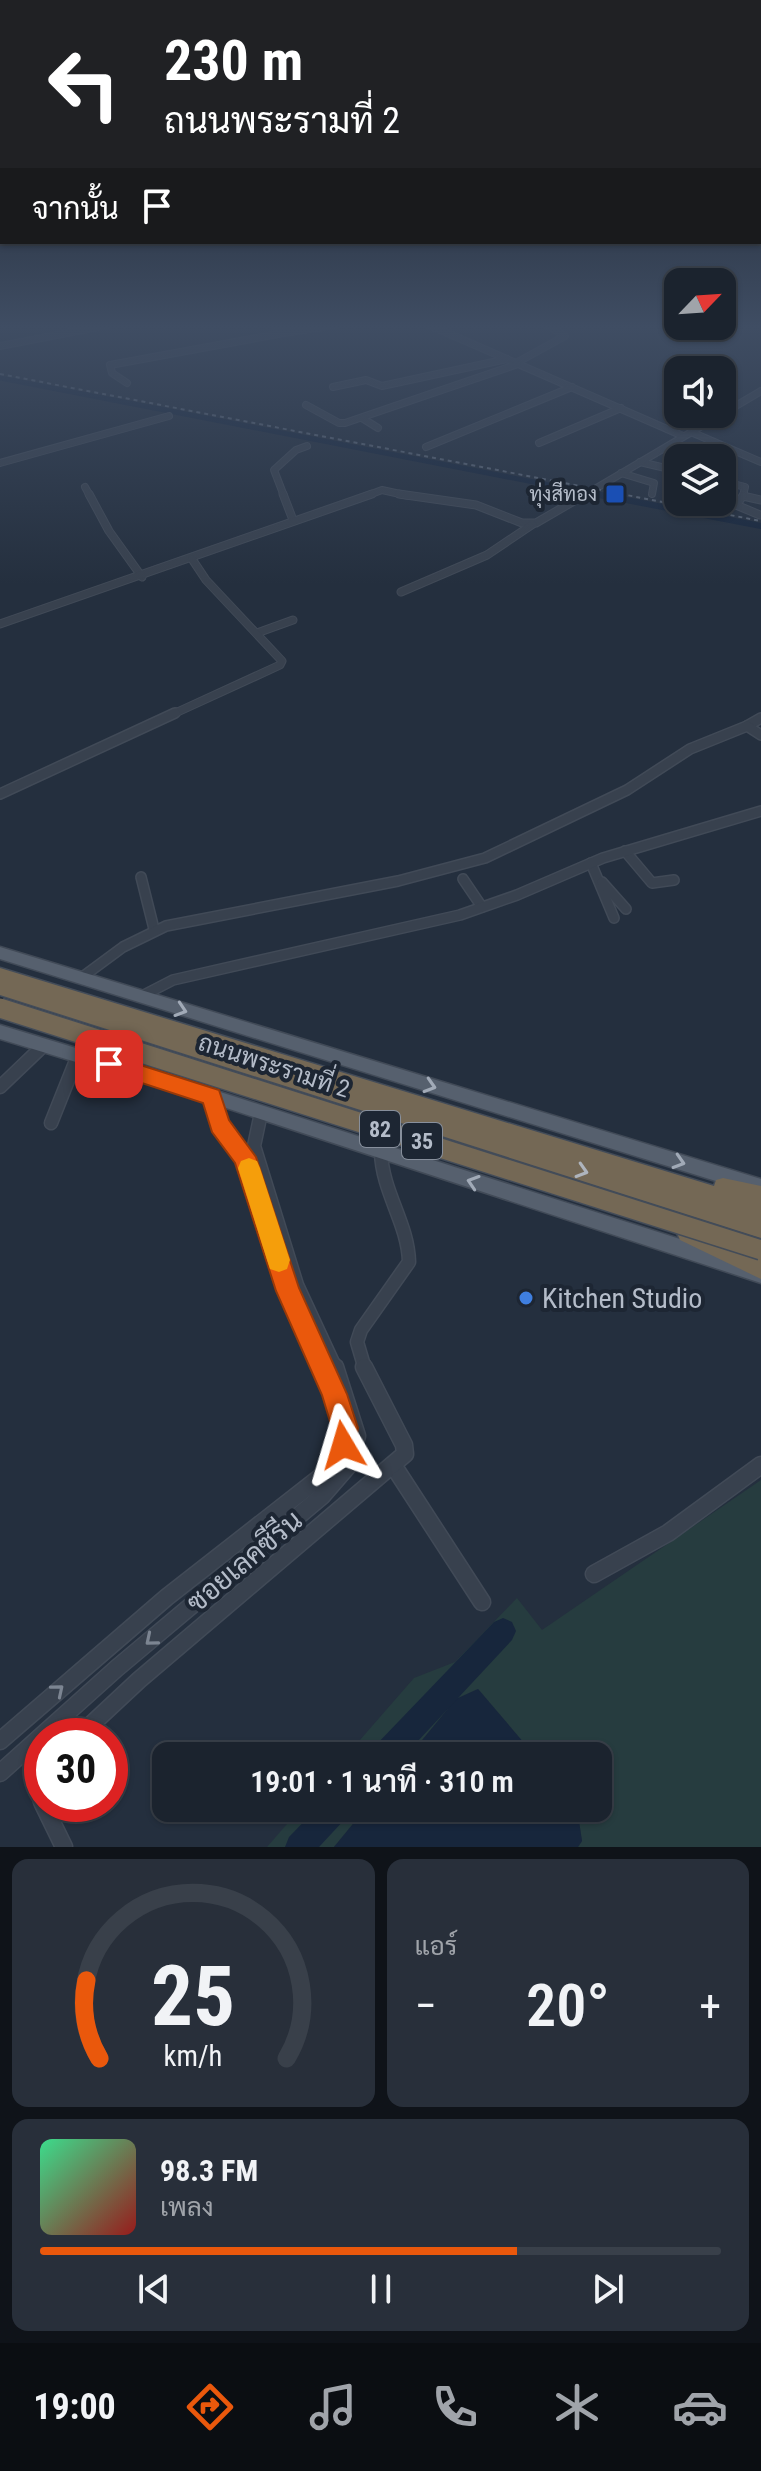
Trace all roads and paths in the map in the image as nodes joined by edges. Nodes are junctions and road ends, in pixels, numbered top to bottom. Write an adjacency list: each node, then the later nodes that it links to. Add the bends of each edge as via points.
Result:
1 (317, 411): 8 (street, via 339,423)
2 (381, 411): 8 (street)
3 (513, 411): 14 (street)
4 (614, 411): 12 (street)
5 (628, 411): 11 (street)
6 (727, 411): 10 (street)
7 (169, 416): 17 (street)
8 (362, 418): 9 (street)
9 (378, 428)
10 (691, 432): 11 (street); 16 (street)
11 (683, 436): 15 (street)
12 (539, 443)
13 (307, 446): 26 (street, via 274,470)
14 (426, 447)
15 (640, 462): 18 (street); 19 (street)
16 (761, 462)
17 (0, 463)
18 (664, 468)
19 (621, 473): 22 (street, via 654,483); 27 (street)
20 (736, 485): 23 (street, via 745,487)
21 (85, 487): 29 (street)
22 (652, 494)
23 (743, 496): 24 (street); 25 (street, via 736,505)
24 (761, 500)
25 (760, 515)
26 (293, 520): 27 (street, via 387,489 487,508); 28 (street)
27 (533, 524): 30 (street, via 465,566)
28 (192, 559): 29 (street); 33 (street)
29 (142, 577): 32 (street)
30 (401, 592)
31 (293, 620): 33 (street)
32 (0, 624)
33 (257, 633): 37 (street, via 280,656 280,665)
34 (761, 718): 35 (street)
35 (747, 726): 36 (street); 48 (street, via 690,749 627,790 485,858 398,881)
36 (761, 735)
37 (0, 794)
38 (761, 811): 39 (street)
39 (625, 851): 40 (street); 43 (street, via 652,883)
40 (591, 863): 44 (street); 45 (street)
41 (141, 877): 48 (street)
42 (463, 879): 45 (street)
43 (674, 880)
44 (602, 882): 46 (street); 47 (street, via 603,899)
45 (482, 907): 53 (street, via 173,980)
46 (626, 909)
47 (614, 918)
48 (154, 929): 51 (street)
49 (0, 953): 51 (main road, ถนนพระรามที่ 2 / 35)
50 (0, 975): 63 (highway, ถนนพระรามที่ 2 / 35)
51 (81, 978): 53 (main road, ถนนพระรามที่ 2 / 35)
52 (0, 988): 68 (highway, 82, one-way to 68)
53 (140, 997): 64 (main road, ถนนพระรามที่ 2 / 35, one-way to 64)
54 (0, 1006): 67 (highway, ถนนพระรามที่ 2 / 35); 69 (highway, 82, bridge)
55 (0, 1032): 56 (main road, ถนนพระรามที่ 2 / 35)
56 (44, 1045): 57 (main road, ถนนพระรามที่ 2 / 35); 58 (street)
57 (83, 1056): 59 (main road, ถนนพระรามที่ 2 / 35); 61 (street, via 75,1063)
58 (0, 1087)
59 (211, 1096): 60 (main road, ถนนพระรามที่ 2 / 35); 71 (street, ซอยเลคซีรีน, via 219,1125 245,1157)
60 (261, 1113): 62 (main road, ถนนพระรามที่ 2 / 35); 71 (street, ซอยเลคซีรีน, via 254,1146)
61 (51, 1123)
62 (381, 1152): 70 (main road, ถนนพระรามที่ 2 / 35, one-way to 62); 72 (street, via 381,1181 407,1242 409,1262 357,1342 362,1364 404,1445 405,1454)
63 (655, 1177): 65 (highway); 66 (highway, ถนนพระรามที่ 2 / 35)
64 (761, 1187)
65 (761, 1196)
66 (761, 1210)
67 (646, 1213): 69 (highway, ถนนพระรามที่ 2 / 35); 70 (highway)
68 (761, 1228)
69 (761, 1250)
70 (761, 1272)
71 (293, 1288): 74 (street, ซอยเลคซีรีน, via 341,1380 357,1436 348,1466)
72 (393, 1465): 76 (street); 77 (street)
73 (761, 1465): 75 (street, via 668,1533)
74 (317, 1490): 78 (street, ซอยเลคซีรีน, one-way to 74, via 167,1597); 79 (street, ซอยเลคซีรีน, one-way to 79)
75 (594, 1574)
76 (482, 1602)
77 (98, 1718)
78 (0, 1741)
79 (0, 1773)
80 (52, 1822): 81 (street)
81 (64, 1847)

